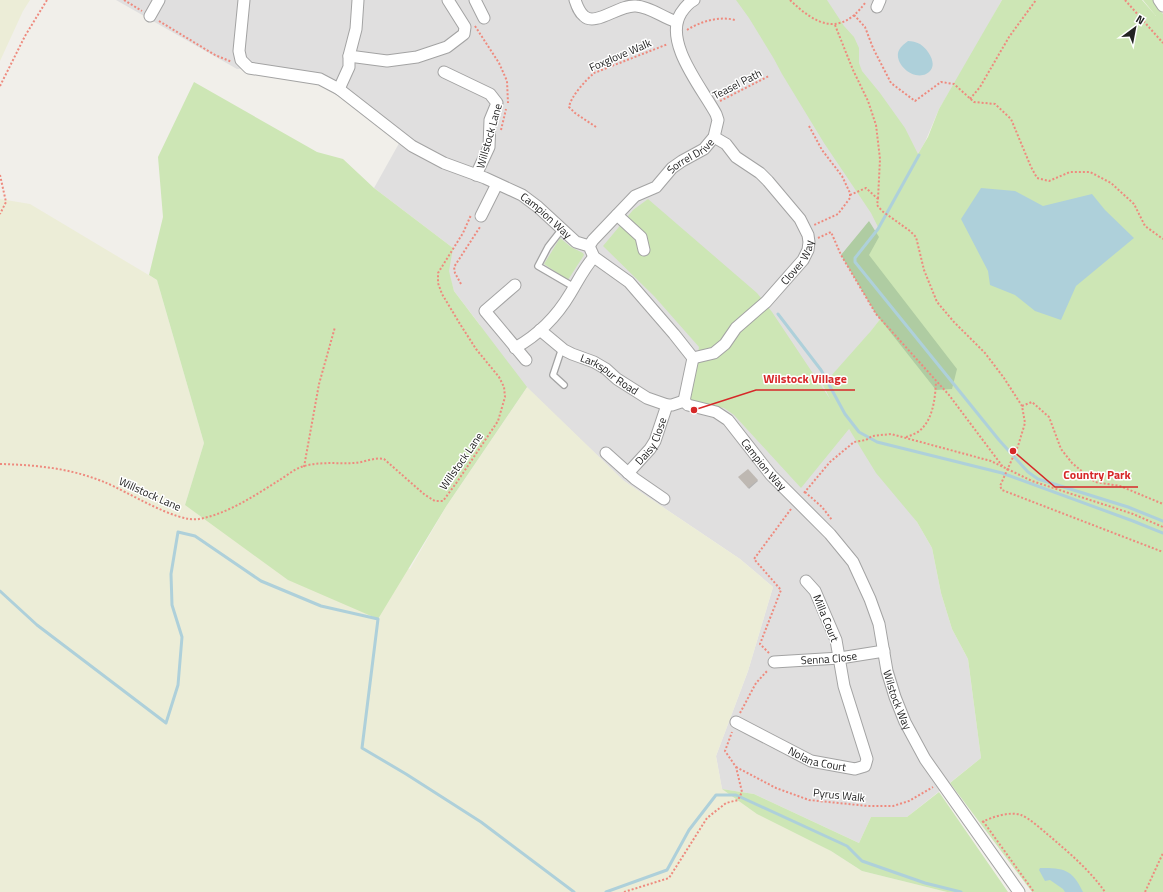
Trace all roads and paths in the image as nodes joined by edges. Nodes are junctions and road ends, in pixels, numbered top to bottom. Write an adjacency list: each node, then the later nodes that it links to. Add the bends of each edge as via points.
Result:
1 (47, 0): 28 (path, via 25,36)
2 (124, 0): 17 (path)
3 (159, 0): 17 (street)
4 (244, 0): 25 (street, via 239,51)
5 (358, 0): 24 (street, via 356,29)
6 (448, 0): 24 (street, via 466,27 464,34 447,47 417,57 386,61)
7 (475, 0): 19 (street)
8 (575, 0): 20 (street, via 579,11 589,20 596,20 620,8 636,6)
9 (694, 0): 20 (street, via 684,8)
10 (790, 0): 21 (path, via 813,19)
11 (1036, 0): 30 (path, via 1008,37 980,87)
12 (1125, 0): 23 (path)
13 (1159, 0): 15 (street)
14 (865, 3): 16 (path)
15 (1163, 6)
16 (854, 15): 21 (path); 30 (path, via 865,27 891,83 915,101 941,82 954,84)
17 (150, 16): 25 (path, via 215,55 232,62)
18 (735, 20): 22 (path, via 721,18 693,26)
19 (479, 22): 34 (path, Willstock Lane, via 507,81 508,102)
20 (677, 22): 22 (street, Sorrel Drive)
21 (835, 25): 40 (path, via 876,125 880,159)
22 (678, 40): 31 (street, Sorrel Drive, via 691,74); 33 (path, Foxglove Walk, via 594,73 587,79 569,107)
23 (1163, 43)
24 (349, 56): 29 (street, via 349,67)
25 (241, 60): 29 (street, Campion Way, via 249,68 320,79)
26 (444, 72): 37 (street, via 490,94 497,103 490,120 489,147)
27 (769, 76): 31 (path, Teasel Path)
28 (0, 86)
29 (339, 89): 37 (street, Campion Way, via 412,146 444,163)
30 (970, 99): 46 (path, via 974,102 995,104 1011,119 1037,178 1049,181 1070,172 1090,172 1111,183 1134,204 1145,226)
31 (712, 106): 35 (street, Sorrel Drive, via 718,120)
32 (809, 126): 39 (path, via 822,150 842,176)
33 (596, 127)
34 (501, 130)
35 (714, 137): 42 (street, Sorrel Drive, via 704,150 672,168 656,187 635,196); 45 (street, Clover Way, via 726,144 736,157 768,181 797,215)
36 (0, 175): 41 (path, via 6,202)
37 (476, 175): 38 (street, Campion Way)
38 (497, 184): 43 (street); 44 (street, Campion Way, via 531,201)
39 (850, 195): 40 (path, via 866,188); 45 (path, via 838,214)
40 (878, 199): 64 (path, via 877,205 882,211 916,237 924,270 937,302 985,353)
41 (0, 214)
42 (617, 215): 48 (street, Sorrel Drive); 49 (street, via 640,238)
43 (478, 218): 51 (path, via 454,267); 68 (path, Willstock Lane, via 463,233 438,273 438,283 460,324 499,377 504,387 504,397 498,421 457,482 443,501 435,501 384,459 323,463)
44 (562, 229): 48 (street, Campion Way, via 576,242); 53 (lane, via 538,266)
45 (805, 229): 47 (street, Clover Way)
46 (1163, 239)
47 (809, 242): 58 (street, Clover Way, via 803,260 766,302 736,328 725,344 714,353); 60 (path, via 831,232 841,256 876,314)
48 (589, 246): 50 (street)
49 (644, 250)
50 (594, 257): 53 (street, via 587,263); 58 (street, via 629,282)
51 (461, 284)
52 (515, 285): 56 (street, via 485,310)
53 (574, 287): 55 (street, via 557,313)
54 (335, 327): 68 (path, via 319,384)
55 (540, 330): 56 (street); 57 (street, Larkspur Road)
56 (515, 348): 59 (street)
57 (562, 348): 61 (lane, via 553,375); 63 (street, Larkspur Road, via 594,362 647,398)
58 (694, 358): 62 (street)
59 (526, 360)
60 (936, 381): 65 (path, via 934,403 928,419 919,431); 69 (path)
61 (564, 385)
62 (684, 401): 63 (street); 73 (street, Campion Way, via 688,405 716,412 728,420 771,475)
63 (667, 405): 71 (street, Daisy Close, via 655,442)
64 (1022, 406): 70 (path, via 1025,423); 74 (path, via 1032,402 1049,417 1062,448 1072,463 1095,482 1120,486)
65 (905, 438): 69 (path); 73 (path, via 891,434 872,436 854,442 830,462)
66 (606, 453): 71 (street, Daisy Close)
67 (0, 464): 68 (path, Willstock Lane, via 38,465 69,470 104,482 176,516 198,519 223,512)
68 (304, 467)
69 (1003, 468): 70 (path)
70 (1007, 471): 75 (path); 76 (path, via 1000,486 1002,490)
71 (628, 473): 72 (street, Daisy Close)
72 (664, 499)
73 (796, 502): 78 (street, Wilstock Way, via 830,534 853,562 879,624); 80 (path, via 754,560 781,590 760,644 768,651)
74 (1163, 504)
75 (1163, 526)
76 (1163, 552)
77 (806, 581): 79 (street, Milla Court, via 815,591 836,640)
78 (884, 651): 79 (street, Senna Close); 83 (street, Wilstock Way, via 891,683 905,722)
79 (840, 658): 80 (street, Senna Close); 81 (street, Nolana Court, via 844,686 867,759 865,766 855,769 811,761)
80 (774, 662): 81 (path, via 756,683)
81 (736, 722): 82 (path, via 725,751)
82 (736, 767): 83 (path, Pyrus Walk, via 776,788 809,800 868,806 893,806 909,801); 87 (path, via 742,792 738,800 726,803 707,818 669,878)
83 (941, 782): 85 (street, Wilstock Way)
84 (983, 821): 85 (path); 89 (path); 90 (path, via 995,816 1021,815 1069,853 1096,878)
85 (972, 827): 88 (street, Wilstock Way)
86 (1163, 853): 91 (path)
87 (624, 892)
88 (1019, 892)
89 (1034, 892)
90 (1105, 892)
91 (1145, 892)

